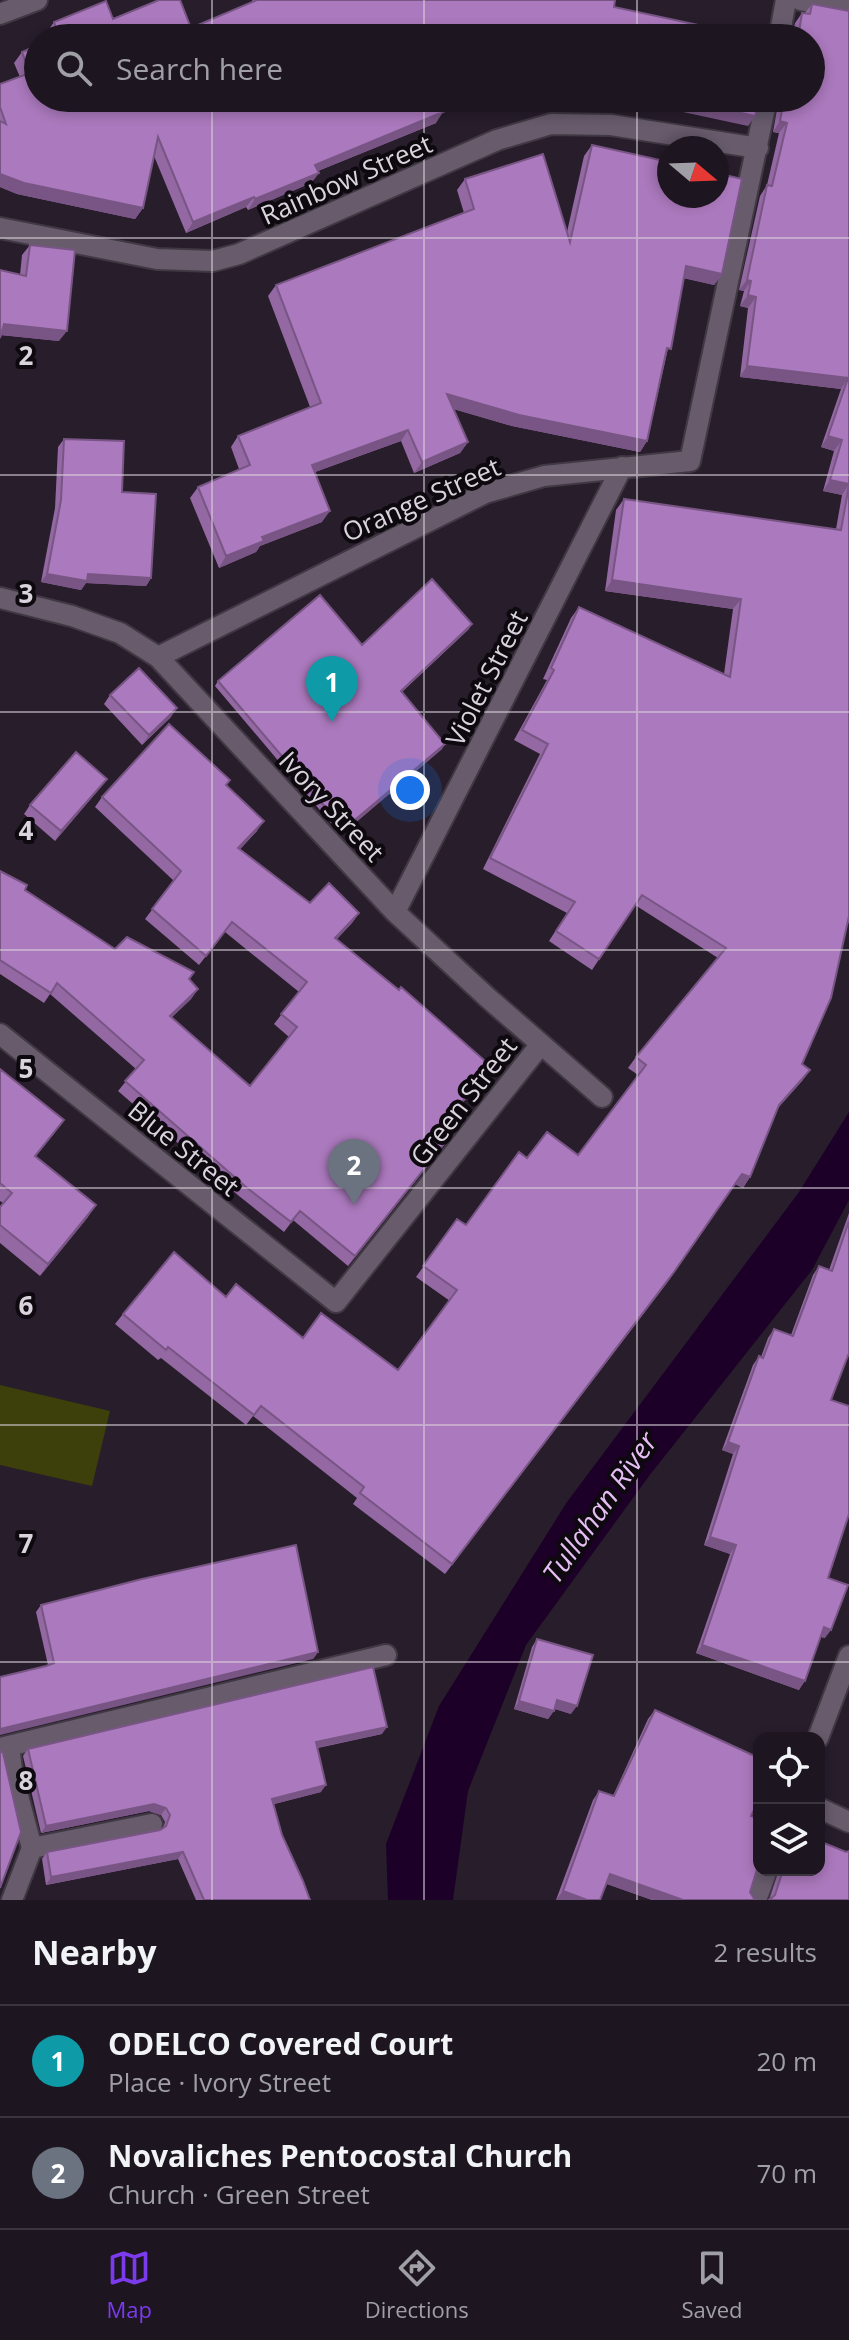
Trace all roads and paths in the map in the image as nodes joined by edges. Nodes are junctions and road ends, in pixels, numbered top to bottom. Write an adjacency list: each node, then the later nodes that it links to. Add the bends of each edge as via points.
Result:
1 (37, 0): 5 (street)
2 (786, 0): 6 (street)
3 (800, 0): 4 (street)
4 (849, 10)
5 (0, 14)
6 (782, 24)
7 (764, 112): 8 (street, Orange Street)
8 (758, 148): 9 (street, Rainbow Street, via 611,125 551,124 497,140 213,261 157,259); 10 (street, Orange Street, via 690,461)
9 (0, 228)
10 (622, 467): 12 (street, Orange Street, via 544,476 485,493); 13 (street, Violet Street)
11 (0, 598): 12 (street, Ivory Street, via 120,633)
12 (158, 657): 13 (street, Ivory Street)
13 (395, 912): 15 (street, Ivory Street)
14 (0, 1034): 17 (street, Blue Street)
15 (541, 1044): 16 (street, Ivory Street); 17 (street, Green Street)
16 (602, 1097)
17 (336, 1302)
18 (386, 1655): 21 (street)
19 (849, 1656): 20 (street)
20 (820, 1732)
21 (5, 1747): 25 (street)
22 (825, 1811): 23 (street)
23 (849, 1822)
24 (152, 1824): 25 (street)
25 (32, 1848): 27 (street)
26 (765, 1876): 28 (street)
27 (12, 1900)
28 (756, 1900)

